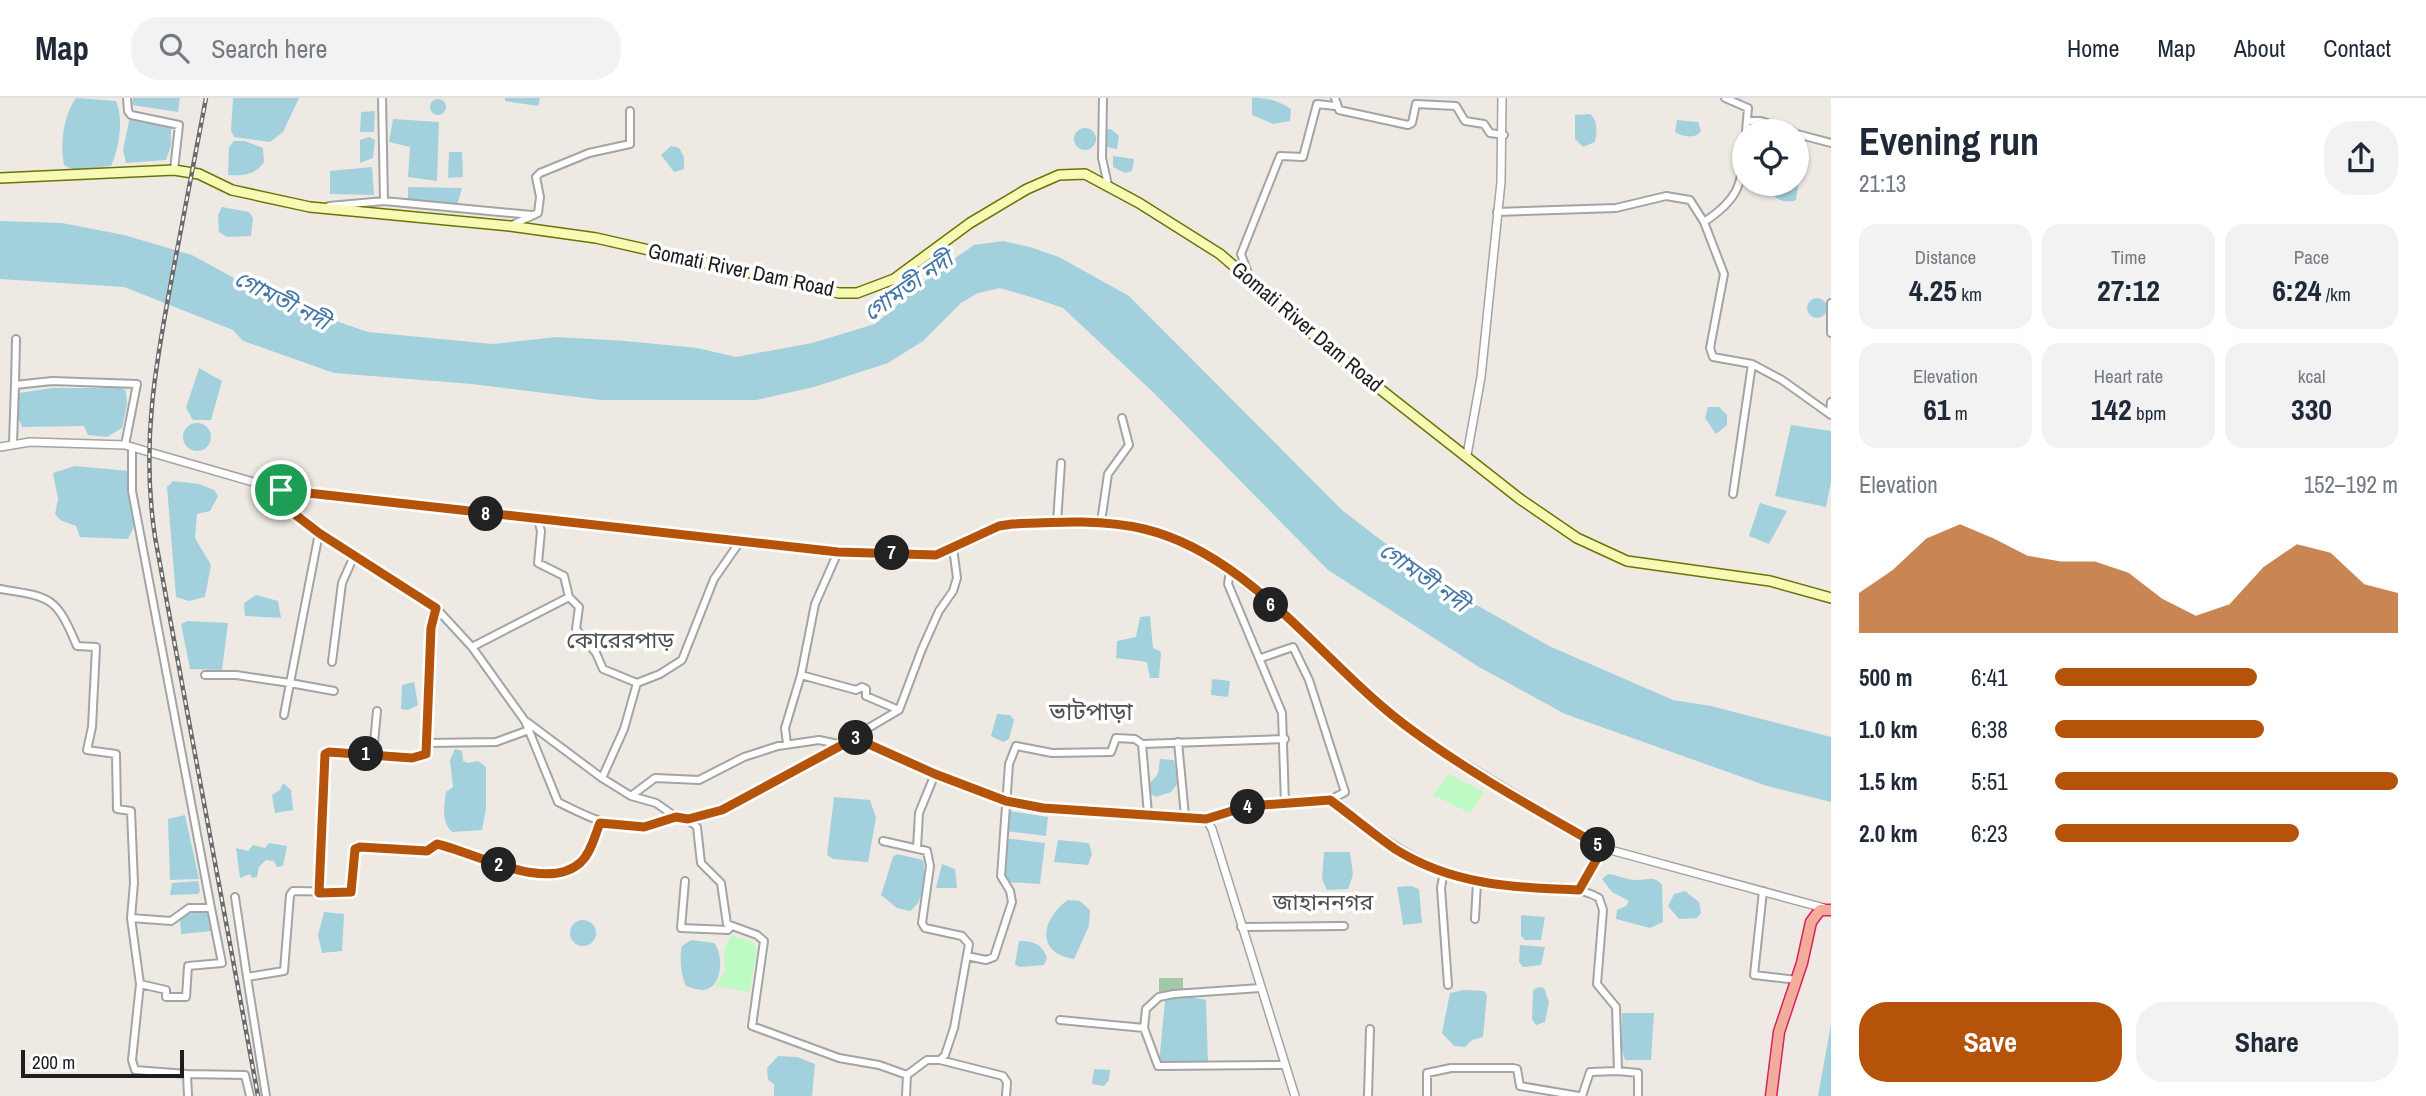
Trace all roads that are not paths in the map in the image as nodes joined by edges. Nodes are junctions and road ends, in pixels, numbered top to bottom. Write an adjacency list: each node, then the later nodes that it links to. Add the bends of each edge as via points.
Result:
1 (127, 98): 12 (street, via 131,116 179,125)
2 (382, 98): 16 (street)
3 (1103, 98): 14 (street, via 1102,158)
4 (1502, 98): 9 (street)
5 (1725, 98): 8 (street, via 1748,108)
6 (1335, 102): 9 (street, via 1355,115 1408,125 1416,104 1454,105 1465,121 1484,124 1490,133); 22 (street, via 1317,104 1303,157 1280,156 1241,254)
7 (630, 111): 19 (street, via 630,144 589,153 537,175 540,209)
8 (1747, 119)
9 (1504, 135): 18 (street)
10 (1809, 137): 11 (street)
11 (1831, 143)
12 (174, 170): 13 (main road, Gomati River Dam Road); 17 (main road, Gomati River Dam Road, via 199,174 232,190)
13 (0, 178)
14 (1108, 185): 21 (main road, Gomati River Dam Road, via 1074,173 1059,175 970,223 894,279 857,293 839,293 596,239); 22 (main road, Gomati River Dam Road, via 1191,234)
15 (1733, 196): 20 (street, via 1730,205)
16 (384, 201): 17 (street); 19 (street)
17 (310, 207): 21 (main road, Gomati River Dam Road)
18 (1497, 212): 20 (street, via 1616,208 1666,197 1689,200); 34 (street, via 1481,377)
19 (534, 215): 21 (street)
20 (1704, 222): 26 (street, via 1724,274 1715,306 1713,357)
21 (510, 226)
22 (1250, 278): 34 (main road, Gomati River Dam Road, via 1338,356)
23 (1831, 303): 24 (street)
24 (1831, 333)
25 (16, 339): 27 (street)
26 (1752, 364): 29 (street); 37 (street)
27 (15, 385): 31 (street); 32 (street, via 52,381 137,384)
28 (1831, 402): 29 (street)
29 (1830, 414)
30 (1122, 418): 40 (street, via 1129,445 1108,474)
31 (13, 443): 32 (street); 33 (street)
32 (129, 446): 36 (street); 94 (street, via 132,491)
33 (0, 447)
34 (1466, 455): 49 (main road, Gomati River Dam Road, via 1554,523 1627,561 1770,582)
35 (1061, 463): 39 (street)
36 (281, 490): 38 (street); 41 (street, via 282,503)
37 (1733, 494)
38 (538, 520): 42 (street); 48 (street, via 538,563 564,576)
39 (1057, 522): 40 (street); 43 (street, via 999,526)
40 (1101, 522): 46 (street, via 1146,529 1188,545)
41 (319, 533): 45 (street); 56 (street)
42 (739, 543): 44 (street); 57 (street, via 714,579 682,660)
43 (953, 548): 44 (street, via 936,555); 59 (street, via 957,578 953,591 939,611)
44 (838, 552): 55 (street, via 812,615)
45 (354, 556): 50 (street); 53 (street, via 342,583)
46 (1230, 571): 52 (street, via 1228,584); 86 (street, via 1411,730)
47 (0, 589): 96 (street, via 43,596 56,606 77,646 96,648 87,750 116,754 117,809 131,811)
48 (569, 597): 51 (street); 57 (street, via 579,607 576,629 603,669)
49 (1831, 598)
50 (436, 608): 51 (street); 67 (street, via 431,628)
51 (472, 647): 62 (street)
52 (1261, 658): 65 (street, via 1282,713); 75 (street, via 1293,647 1345,792)
53 (332, 662)
54 (205, 675): 56 (street)
55 (801, 675): 59 (street, via 856,690 862,687 866,696); 68 (street, via 785,728)
56 (290, 683): 58 (street); 61 (street)
57 (637, 683): 73 (street, via 624,729)
58 (334, 691)
59 (899, 710): 64 (street)
60 (377, 711): 71 (street)
61 (284, 715)
62 (525, 721): 63 (street); 73 (street)
63 (529, 730): 67 (street, via 496,742); 83 (street, via 558,802)
64 (855, 738): 69 (street); 72 (street)
65 (1285, 739): 66 (street); 77 (street)
66 (1178, 741): 70 (street); 79 (street)
67 (426, 743): 71 (street, via 426,754 412,758)
68 (787, 744): 69 (street, via 819,740); 74 (street, via 744,757 699,780 654,778)
69 (838, 744): 81 (street, via 722,810)
70 (1142, 744): 76 (street, via 1116,738 1111,752 1052,753 1016,746 1009,764); 78 (street)
71 (373, 754): 92 (street, via 325,754)
72 (935, 774): 76 (street); 85 (street, via 919,813)
73 (602, 778): 74 (street)
74 (631, 796): 80 (street, via 656,803)
75 (1330, 800): 77 (street); 87 (street, via 1396,849)
76 (1006, 801): 78 (street, via 1043,808); 101 (street, via 1001,876 1012,902 994,957)
77 (1285, 804): 82 (street, via 1248,806)
78 (1148, 814): 79 (street)
79 (1185, 816): 82 (street)
80 (676, 817): 81 (street); 83 (street, via 644,827)
81 (688, 819): 99 (street, via 697,827 701,863 721,883 722,907)
82 (1206, 819): 100 (street)
83 (600, 823): 92 (street, via 584,859 567,872 513,870 437,844 427,851 360,847 355,849 351,892)
84 (883, 841): 85 (street)
85 (917, 848): 101 (street, via 927,851 930,858 922,923 925,928 967,939)
86 (1603, 848): 90 (street); 91 (street)
87 (1444, 871): 89 (street); 105 (street, via 1441,888)
88 (685, 881): 99 (street, via 681,928)
89 (1477, 882): 90 (street); 97 (street)
90 (1579, 890): 112 (street, via 1601,900 1597,984 1616,1007)
91 (1763, 891): 95 (street); 103 (street, via 1754,975)
92 (319, 893): 102 (street, via 293,891 290,895 284,971)
93 (235, 897): 102 (street)
94 (211, 908): 96 (street, via 189,908 171,921); 104 (street, via 222,963 188,966 186,997 166,997 166,990)
95 (1828, 909): 103 (highway, via 1816,913 1811,922)
96 (131, 918): 104 (street)
97 (1475, 919)
98 (1344, 926): 100 (street)
99 (730, 927): 114 (street, via 757,934 764,941 751,1022 756,1029 799,1040 839,1058)
100 (1241, 927): 106 (street)
101 (967, 956): 110 (street, via 954,1028)
102 (247, 977): 117 (street)
103 (1797, 979): 125 (highway, via 1779,1032)
104 (140, 984): 113 (street, via 132,1033 135,1070)
105 (1448, 985)
106 (1260, 988): 108 (street, via 1158,998 1146,1009); 111 (street)
107 (1060, 1020): 108 (street)
108 (1144, 1028): 111 (street, via 1158,1066)
109 (1370, 1029): 121 (street)
110 (940, 1059): 114 (street, via 927,1060); 119 (street, via 1003,1076)
111 (1283, 1065): 120 (street)
112 (1618, 1071): 123 (street, via 1590,1072); 124 (street, via 1638,1073)
113 (187, 1074): 115 (street); 116 (street, via 245,1075)
114 (907, 1075): 118 (street)
115 (188, 1096)
116 (250, 1096)
117 (266, 1096)
118 (906, 1096)
119 (1006, 1096)
120 (1295, 1096)
121 (1368, 1096)
122 (1427, 1096): 123 (street, via 1427,1073 1451,1068 1513,1068 1520,1086)
123 (1581, 1096)
124 (1638, 1096)
125 (1771, 1096)

